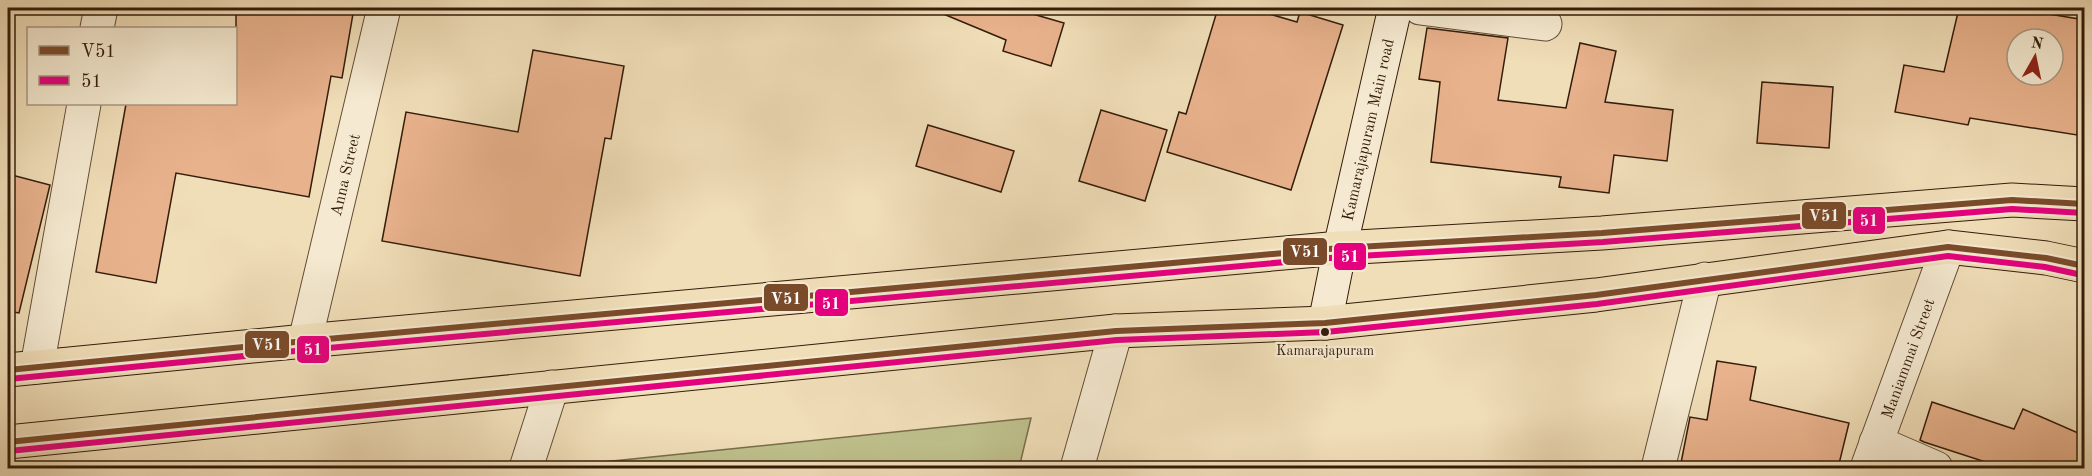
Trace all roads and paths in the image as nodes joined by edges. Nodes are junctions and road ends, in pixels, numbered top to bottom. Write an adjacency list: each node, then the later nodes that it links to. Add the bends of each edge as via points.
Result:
1 (101, 8): 6 (street)
2 (384, 8): 15 (street, Anna Street)
3 (1395, 8): 10 (street, Kamarajapuram Main road)
4 (1420, 8): 5 (street)
5 (1545, 24)
6 (98, 27)
7 (84, 105): 16 (street)
8 (2085, 204): 10 (main road, via 2012,200 1602,233)
9 (1948, 247): 11 (main road); 12 (main road); 19 (street, Maniammai Street)
10 (1340, 248): 13 (street, Kamarajapuram Main road); 15 (main road)
11 (2085, 266)
12 (1705, 279): 13 (main road, via 1596,295); 22 (street)
13 (1325, 323): 14 (main road)
14 (1116, 331): 17 (main road); 21 (street)
15 (305, 341): 16 (main road)
16 (22, 369)
17 (552, 387): 18 (main road); 20 (street)
18 (8, 442)
19 (1871, 455): 23 (street)
20 (526, 468)
21 (1077, 468)
22 (1658, 468)
23 (1936, 468)

